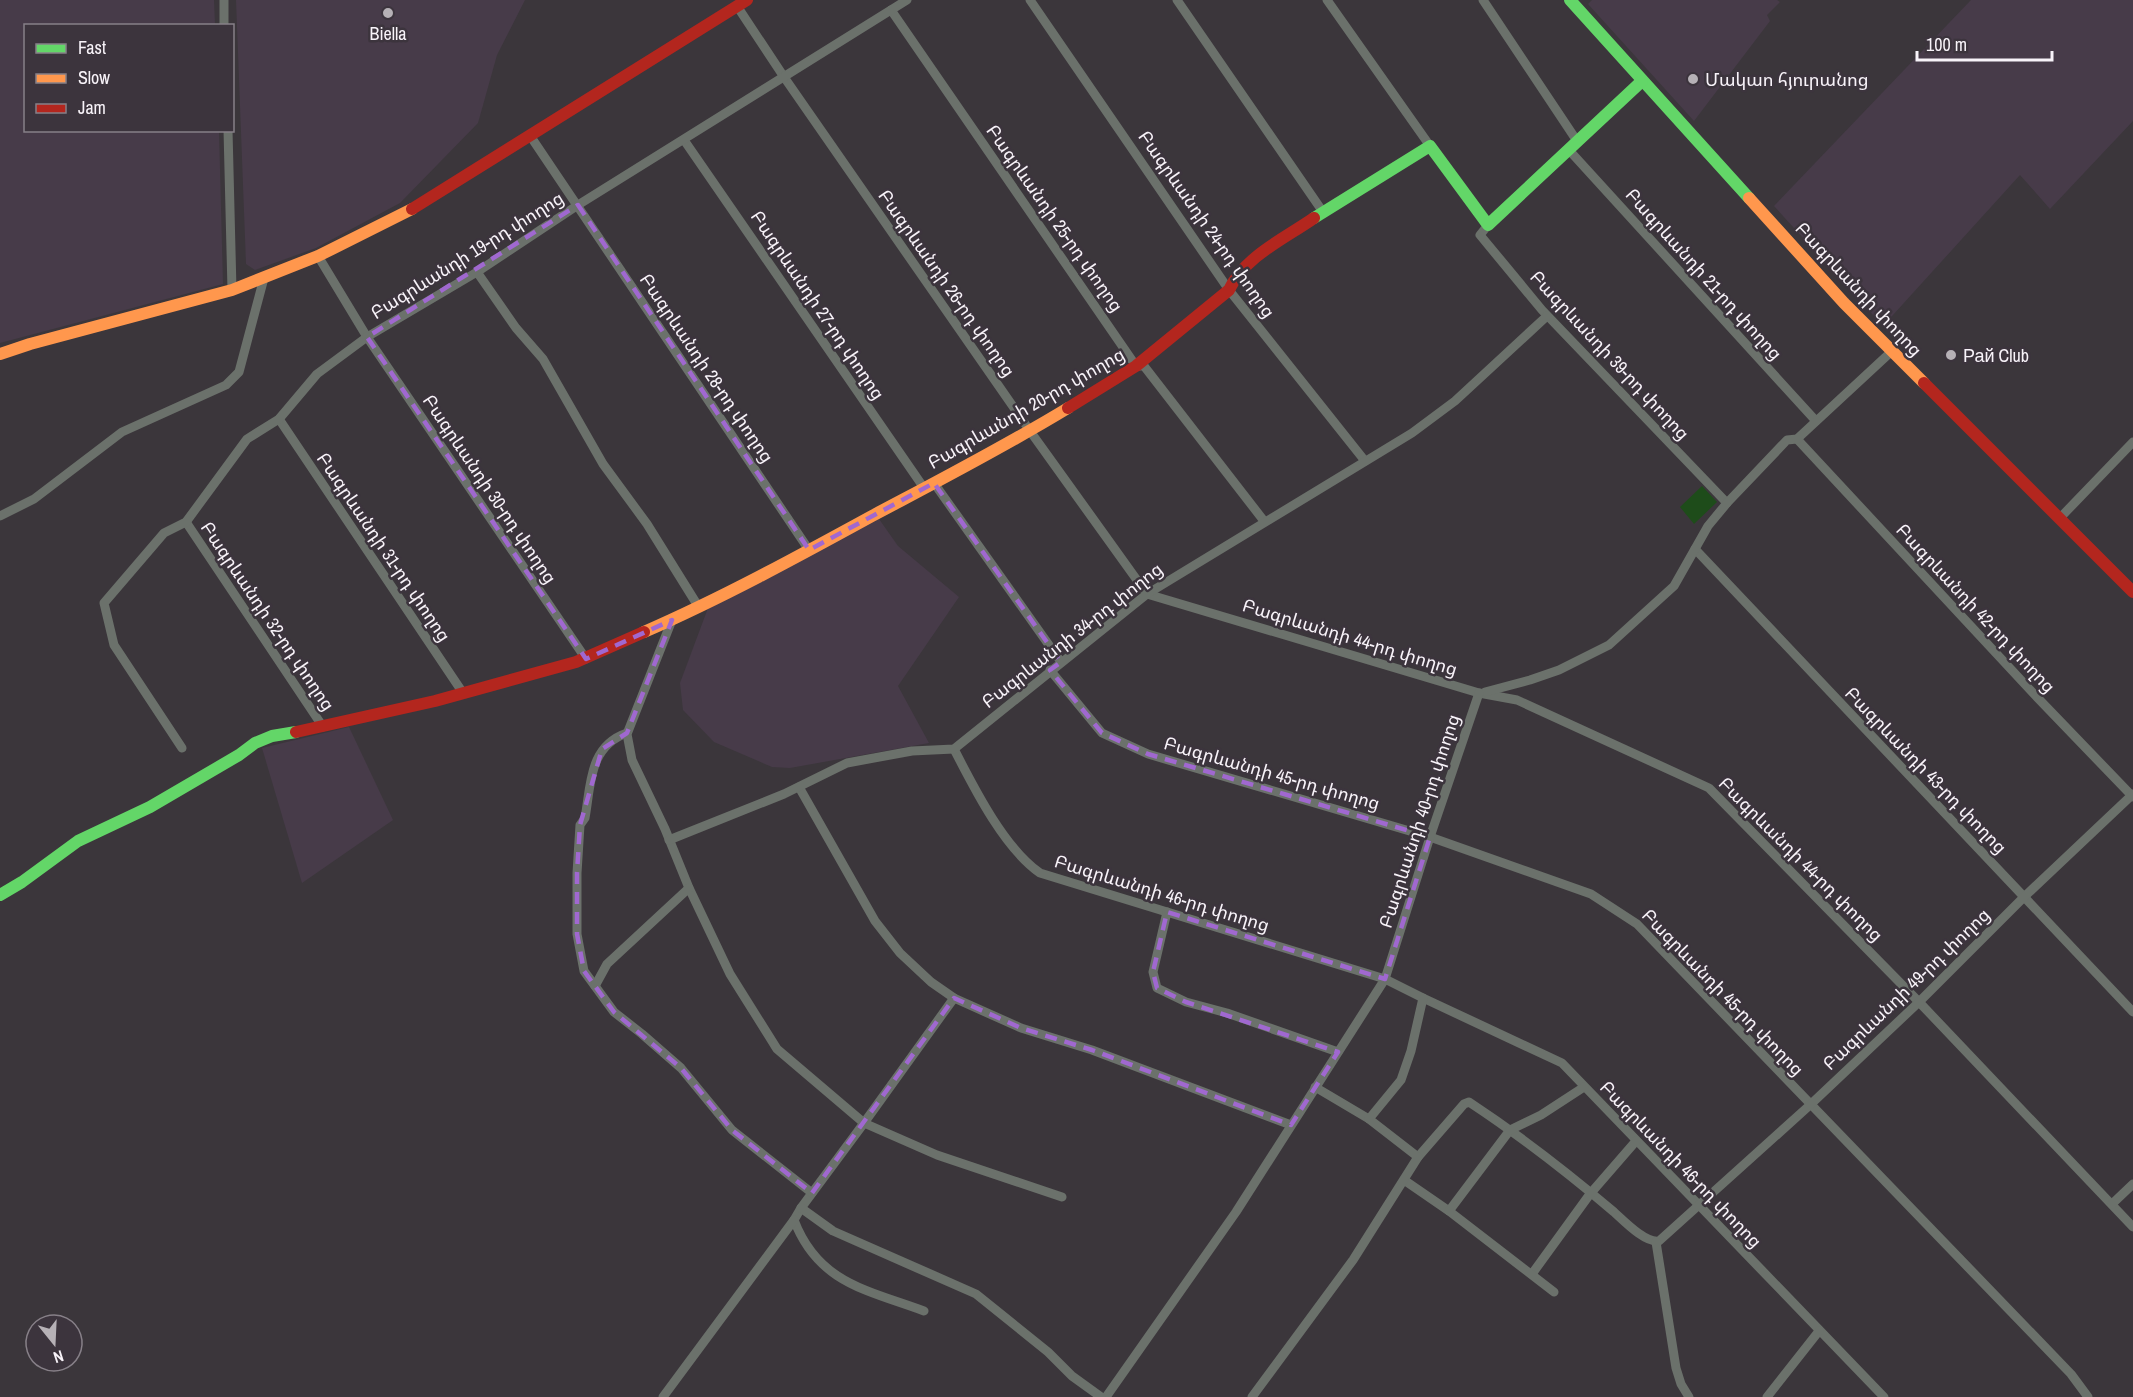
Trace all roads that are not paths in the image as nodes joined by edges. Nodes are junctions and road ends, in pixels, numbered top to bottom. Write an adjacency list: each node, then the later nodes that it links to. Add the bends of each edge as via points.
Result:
1 (224, 0): 10 (street)
2 (907, 0): 9 (street, Բագրևանդի 19-րդ փողոց)
3 (1030, 0): 25 (street, Բագրևանդի 24-րդ փողոց)
4 (1177, 0): 19 (street)
5 (1327, 0): 17 (street)
6 (1483, 0): 16 (street, Բագրևանդի 21-րդ փողոց)
7 (1570, 0): 12 (street, Բագրևանդի փողոց)
8 (742, 3): 11 (street, Բագրևանդի 26-րդ փողոց); 14 (street)
9 (891, 10): 11 (street, Բագրևանդի 19-րդ փողոց); 30 (street, Բագրևանդի 25-րդ փողոց)
10 (224, 24)
11 (784, 77): 15 (street, Բագրևանդի 19-րդ փողոց); 33 (street, Բագրևանդի 26-րդ փողոց)
12 (1642, 81): 16 (street); 28 (street, Բագրևանդի փողոց)
13 (228, 132): 24 (street)
14 (531, 137): 18 (street, Բագրևանդի 28-րդ փողոց); 21 (street, via 422,204)
15 (684, 140): 18 (street, Բագրևանդի 19-րդ փողոց); 37 (street, Բագրևանդի 27-րդ փողոց)
16 (1572, 145): 20 (street); 32 (street, Բագրևանդի 21-րդ փողոց)
17 (1430, 146): 19 (street, Բագրևանդի 20-րդ փողոց); 20 (street)
18 (578, 205): 22 (street, Բագրևանդի 19-րդ փողոց); 44 (street, Բագրևանդի 28-րդ փողոց)
19 (1323, 212): 25 (street, Բագրևանդի 20-րդ փողոց, via 1245,265)
20 (1488, 225): 26 (street, Բագրևանդի 39-րդ փողոց, via 1480,235)
21 (318, 256): 23 (street); 27 (street, Բագրևանդի 30-րդ փողոց)
22 (477, 272): 27 (street, Բագրևանդի 19-րդ փողոց); 47 (street, via 543,359 603,464 647,524)
23 (264, 278): 24 (street); 39 (street, via 238,372 226,385 122,432 34,499)
24 (232, 290): 29 (street)
25 (1229, 290): 30 (street, Բագրևանդի 20-րդ փողոց); 36 (street, Բագրևանդի 24-րդ փողոց)
26 (1547, 316): 36 (street, Բագրևանդի 34-րդ փողոց, via 1455,400 1412,433); 38 (street, Բագրևանդի 39-րդ փողոց)
27 (367, 337): 31 (street, Բագրևանդի 19-րդ փողոց, via 317,374); 49 (street, Բագրևանդի 30-րդ փողոց)
28 (1892, 351): 32 (street); 40 (street, Բագրևանդի փողոց)
29 (0, 354)
30 (1136, 366): 33 (street, Բագրևանդի 20-րդ փողոց); 41 (street, Բագրևանդի 25-րդ փողոց, via 1144,366)
31 (279, 419): 42 (street, Բագրևանդի 19-րդ փողոց, via 247,439); 52 (street, Բագրևանդի 31-րդ փողոց)
32 (1816, 421): 34 (street)
33 (1030, 431): 37 (street, Բագրևանդի 20-րդ փողոց); 46 (street, Բագրևանդի 26-րդ փողոց)
34 (1797, 440): 38 (street, via 1787,440); 59 (street, Բագրևանդի 42-րդ փողոց)
35 (2133, 442): 40 (street)
36 (1365, 461): 41 (street, Բագրևանդի 34-րդ փողոց)
37 (929, 486): 44 (street, Բագրևանդի 20-րդ փողոց); 50 (street, Բագրևանդի 27-րդ փողոց)
38 (1726, 503): 43 (street)
39 (0, 516)
40 (2059, 519): 45 (street, Բագրևանդի փողոց)
41 (1264, 521): 46 (street, Բագրևանդի 34-րդ փողոց)
42 (186, 522): 54 (street, Բագրևանդի 32-րդ փողոց); 56 (street, Բագրևանդի 19-րդ փողոց, via 164,533 104,603 114,645)
43 (1695, 549): 53 (street, via 1674,586 1610,645 1559,670); 64 (street, Բագրևանդի 43-րդ փողոց)
44 (809, 550): 47 (street, Բագրևանդի 20-րդ փողոց)
45 (2133, 592)
46 (1147, 594): 50 (street, Բագրևանդի 34-րդ փողոց); 53 (street, Բագրևանդի 44-րդ փողոց)
47 (698, 606): 48 (street, Բագրևանդի 20-րդ փողոց)
48 (672, 620): 49 (street, Բագրևանդի 20-րդ փողոց); 55 (street)
49 (586, 659): 52 (street, Բագրևանդի 20-րդ փողոց)
50 (1061, 662): 51 (street, Բագրևանդի 34-րդ փողոց)
51 (1050, 670): 57 (street, Բագրևանդի 34-րդ փողոց); 60 (street, Բագրևանդի 45-րդ փողոց, via 1102,733 1148,754)
52 (463, 693): 54 (street, Բագրևանդի 20-րդ փողոց)
53 (1479, 693): 60 (street, Բագրևանդի 40-րդ փողոց); 70 (street, Բագրևանդի 44-րդ փողոց, via 1517,700 1709,788)
54 (323, 728): 63 (street, Բագրևանդի 20-րդ փողոց, via 272,736 255,743 150,807 78,841)
55 (627, 733): 61 (street, via 632,760); 67 (street, via 608,743 599,755 580,825 577,934 584,971)
56 (182, 748)
57 (954, 749): 58 (street, via 912,751 847,763); 65 (street, Բագրևանդի 46-րդ փողոց, via 984,807 1029,865 1040,873)
58 (799, 787): 61 (street); 68 (street, via 875,921 900,953)
59 (2132, 795): 64 (street, Բագրևանդի 49-րդ փողոց)
60 (1430, 837): 66 (street, Բագրևանդի 40-րդ փողոց); 75 (street, Բագրևանդի 45-րդ փողոց, via 1591,894 1636,924)
61 (669, 840): 62 (street)
62 (689, 888): 67 (street, via 607,964); 77 (street, via 730,974 777,1049)
63 (0, 895)
64 (2024, 897): 70 (street, Բագրևանդի 49-րդ փողոց); 71 (street, Բագրևանդի 43-րդ փողոց)
65 (1167, 912): 66 (street, Բագրևանդի 46-րդ փողոց); 72 (street, via 1153,972 1157,988 1186,1002)
66 (1385, 979): 69 (street); 72 (street, Բագրևանդի 40-րդ փողոց)
67 (595, 986): 84 (street, via 614,1012 681,1068 732,1130)
68 (954, 998): 77 (street); 78 (street, via 1021,1029 1092,1050)
69 (1423, 998): 74 (street, Բագրևանդի 46-րդ փողոց, via 1562,1064); 76 (street, via 1401,1080)
70 (1919, 1002): 75 (street, Բագրևանդի 49-րդ փողոց); 87 (street, Բագրևանդի 44-րդ փողոց)
71 (2133, 1012)
72 (1338, 1052): 73 (street, Բագրևանդի 40-րդ փողոց)
73 (1315, 1087): 76 (street); 78 (street, Բագրևանդի 40-րդ փողոց)
74 (1584, 1087): 79 (street); 80 (street, Բագրևանդի 46-րդ փողոց)
75 (1810, 1105): 88 (street, Բագրևանդի 49-րդ փողոց); 105 (street, Բագրևանդի 45-րդ փողոց, via 2072,1374)
76 (1369, 1119): 81 (street)
77 (864, 1123): 84 (street); 86 (street, via 937,1155)
78 (1290, 1125): 100 (street, Բագրևանդի 40-րդ փողոց, via 1236,1212)
79 (1510, 1130): 81 (street, via 1469,1102); 85 (street); 90 (street)
80 (1636, 1141): 85 (street); 88 (street, Բագրևանդի 46-րդ փողոց)
81 (1418, 1157): 82 (street)
82 (1404, 1180): 90 (street); 101 (street, via 1353,1260)
83 (2133, 1184): 87 (street)
84 (812, 1193): 89 (street)
85 (1590, 1194): 93 (street); 94 (street)
86 (1062, 1197)
87 (2112, 1204): 92 (street, Բագրևանդի 44-րդ փողոց)
88 (1700, 1205): 93 (street, Բագրևանդի 49-րդ փողոց); 97 (street, Բագրևանդի 46-րդ փողոց)
89 (801, 1208): 91 (street); 99 (street, via 833,1231 976,1294)
90 (1449, 1211): 94 (street)
91 (794, 1220): 96 (street, via 822,1265 843,1281); 98 (street)
92 (2133, 1227)
93 (1656, 1242): 102 (street, via 1676,1368)
94 (1532, 1274): 95 (street)
95 (1554, 1292)
96 (924, 1311)
97 (1819, 1330): 103 (street); 104 (street, Բագրևանդի 46-րդ փողոց)
98 (663, 1397)
99 (1101, 1397)
100 (1106, 1397)
101 (1252, 1397)
102 (1689, 1397)
103 (1767, 1397)
104 (1884, 1397)
105 (2088, 1397)

